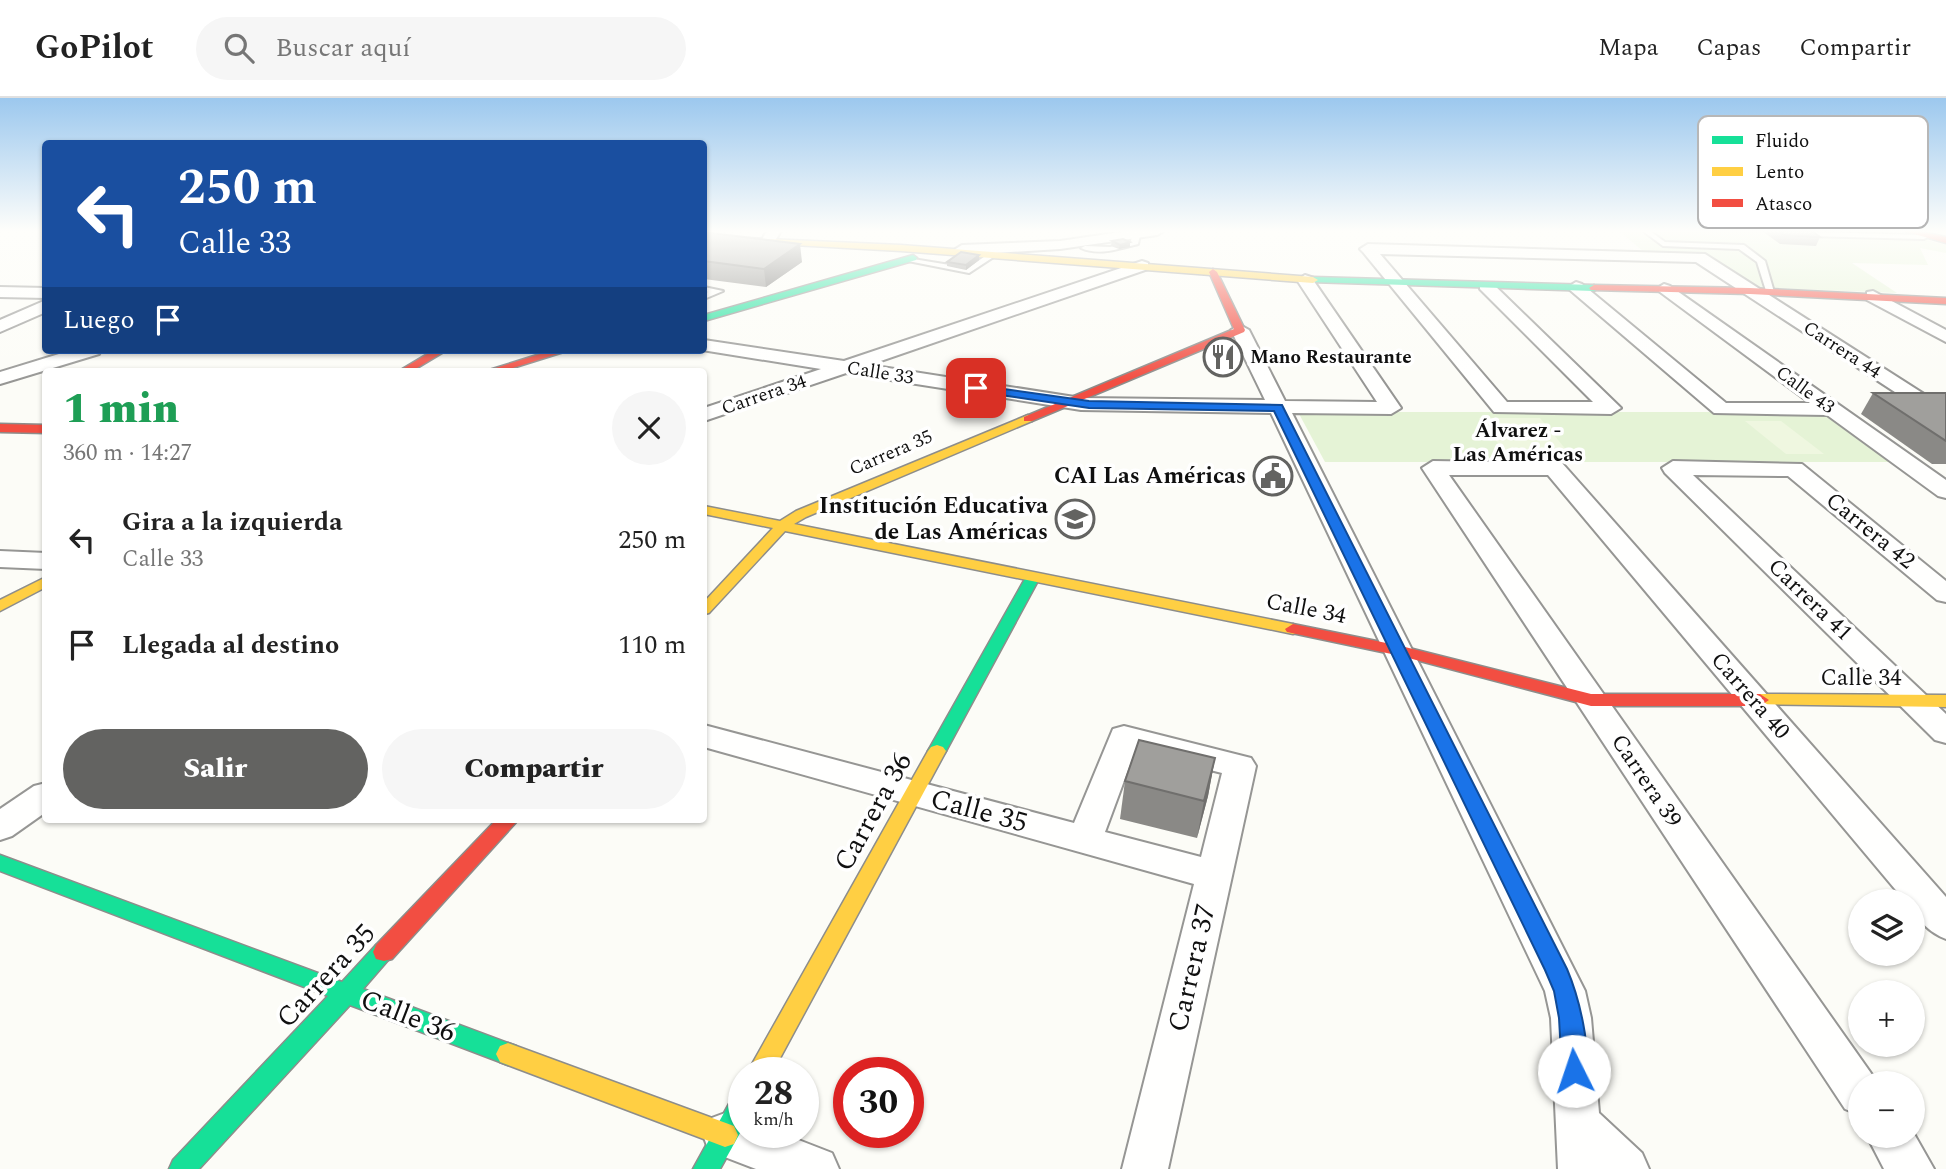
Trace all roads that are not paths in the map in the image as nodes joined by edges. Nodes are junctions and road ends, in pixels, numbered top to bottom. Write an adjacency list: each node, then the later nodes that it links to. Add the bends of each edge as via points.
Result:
1 (806, 281): 23 (main road)
2 (834, 281): 24 (main road)
3 (1098, 281): 34 (street, Carrera 34)
4 (1217, 281): 26 (main road)
5 (1306, 281): 41 (street, Calle 33, via 1391,408)
6 (1323, 281): 10 (main road)
7 (1393, 281): 10 (street)
8 (1735, 281): 15 (street, Carrera 44)
9 (1767, 281): 17 (lane)
10 (1396, 285): 11 (main road); 11 (street, via 1501,408 1611,408)
11 (1486, 286): 12 (main road)
12 (1576, 286): 14 (main road); 42 (street, via 1721,409)
13 (707, 289): 19 (lane, via 719,291)
14 (1664, 289): 15 (main road); 42 (street, Calle 43)
15 (1750, 291): 17 (main road); 43 (street, Carrera 44)
16 (0, 292): 18 (street)
17 (1770, 292): 20 (main road)
18 (42, 293)
19 (707, 295)
20 (1873, 296): 21 (main road); 27 (street)
21 (1946, 301)
22 (42, 307): 25 (street)
23 (707, 309)
24 (707, 317)
25 (0, 327)
26 (1240, 330): 40 (main road, Carrera 35); 41 (street)
27 (1946, 337)
28 (707, 345): 34 (street, Calle 33)
29 (79, 354): 39 (street)
30 (446, 354): 35 (main road)
31 (447, 354): 36 (main road)
32 (564, 354): 37 (main road)
33 (567, 354): 38 (main road)
34 (844, 367): 40 (street, Calle 33); 44 (street, Carrera 34)
35 (411, 368)
36 (434, 368)
37 (504, 368)
38 (528, 368)
39 (0, 378)
40 (1068, 402): 41 (street, Calle 33); 53 (main road, Carrera 35, via 813,508)
41 (1278, 407): 63 (street)
42 (1832, 409): 49 (street, Calle 43)
43 (1940, 410)
44 (707, 414)
45 (0, 428): 46 (main road)
46 (42, 429)
47 (1433, 468): 64 (street, Carrera 39); 65 (street, Carrera 40, via 1554,468)
48 (1674, 468): 60 (street, Carrera 42, via 1794,468); 66 (street, Carrera 41)
49 (1915, 469): 50 (street); 51 (street, Calle 43)
50 (1946, 469)
51 (1946, 491)
52 (707, 510): 53 (main road, Calle 34)
53 (782, 526): 57 (main road, Calle 34); 62 (main road, Carrera 35)
54 (0, 559): 55 (street)
55 (42, 563)
56 (42, 565): 59 (main road)
57 (1033, 577): 63 (main road, Calle 34); 70 (main road, Carrera 36)
58 (42, 582): 61 (main road)
59 (0, 589)
60 (1946, 594)
61 (0, 606)
62 (707, 607)
63 (1401, 651): 64 (main road, Calle 34); 81 (street, via 1566,991)
64 (1591, 700): 65 (main road, Calle 34); 80 (street, Carrera 39)
65 (1754, 701): 66 (main road, Calle 34); 77 (street, Carrera 40)
66 (1914, 701): 67 (main road, Calle 34); 68 (street, Carrera 41)
67 (1946, 701)
68 (1946, 732)
69 (707, 737): 70 (street, Calle 35)
70 (914, 794): 74 (street, Calle 35); 79 (main road, Carrera 36)
71 (42, 798): 73 (street)
72 (505, 823): 78 (main road, Carrera 35)
73 (0, 827)
74 (1085, 840): 76 (street, Calle 35); 76 (street, Carrera 37, via 1124,737 1240,766)
75 (0, 863): 78 (main road, Calle 36)
76 (1214, 875): 86 (street, Carrera 37)
77 (1946, 923)
78 (346, 993): 82 (main road, Calle 36); 84 (main road, Carrera 35)
79 (768, 1057)
80 (1848, 1076)
81 (1578, 1123): 87 (street); 88 (street)
82 (725, 1135): 85 (street, Calle 36)
83 (1897, 1148): 89 (street)
84 (182, 1169)
85 (816, 1169)
86 (1145, 1169)
87 (1581, 1169)
88 (1626, 1169)
89 (1911, 1169)

